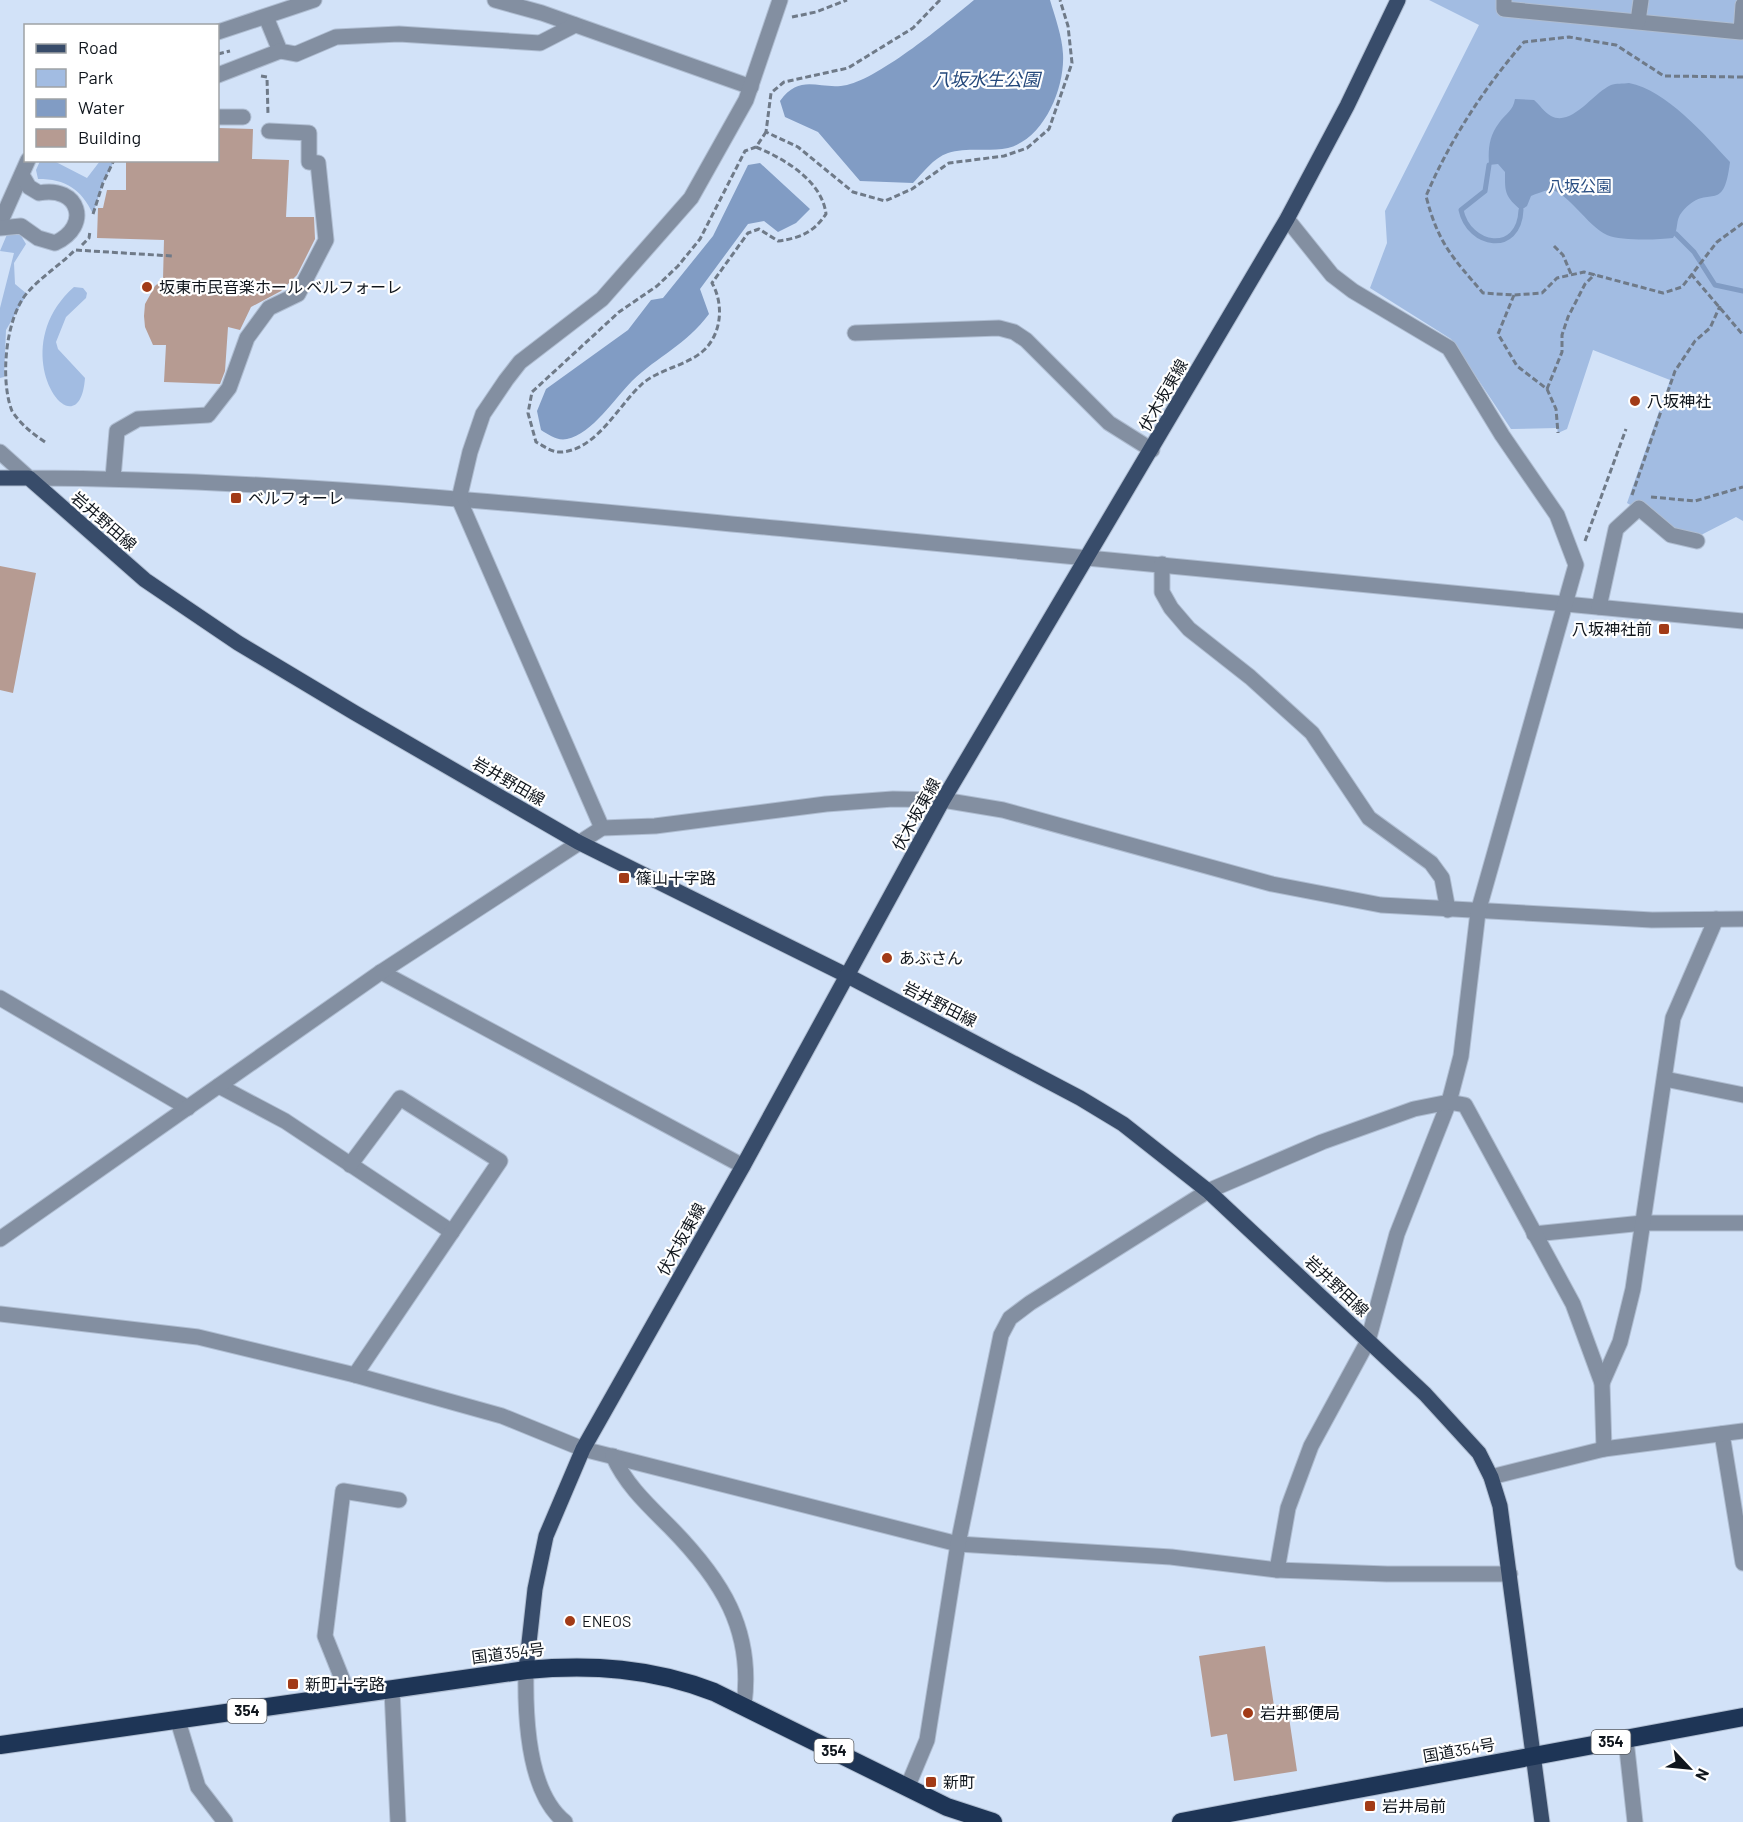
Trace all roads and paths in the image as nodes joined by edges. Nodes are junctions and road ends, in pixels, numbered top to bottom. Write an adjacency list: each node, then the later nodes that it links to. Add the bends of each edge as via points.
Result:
1 (314, 0): 11 (street)
2 (495, 0): 14 (street)
3 (780, 0): 12 (street)
4 (848, 0): 12 (path, via 816,12)
5 (940, 0): 23 (path, via 913,28 848,68 784,82 771,93)
6 (1060, 0): 23 (path, via 1072,63 1049,129 1027,148 1004,156 950,163 912,189 885,201 853,192 798,147)
7 (1398, 0): 29 (main road, 伏木坂東線)
8 (1504, 0): 13 (street, via 1504,9)
9 (1641, 0): 13 (street)
10 (1743, 5): 13 (street, via 1741,32)
11 (266, 17): 15 (street); 16 (street)
12 (774, 20): 19 (street)
13 (1638, 21)
14 (575, 25): 16 (street, via 540,43 399,34 336,37 296,54); 19 (street)
15 (219, 32)
16 (280, 51): 17 (street)
17 (219, 75)
18 (1743, 77): 38 (path, via 1664,76 1616,45 1569,37 1524,42 1494,77 1435,174 1426,196 1435,229 1450,255 1483,292)
19 (751, 87): 52 (street, via 691,198 602,299 520,362 506,380 483,414)
20 (219, 117): 21 (street)
21 (243, 117)
22 (269, 131): 50 (street, via 309,133 309,162 318,163 326,240 298,294 269,308 247,338 229,388 208,415 138,419 117,431)
23 (766, 132): 24 (path)
24 (756, 147): 24 (path, via 745,151 700,239 678,266 619,312 532,392 528,413 536,442 562,452 583,445 643,383 703,351 720,324 720,297 712,283 748,233 759,229 778,241 798,238 816,228 826,214 825,203 808,180 776,155)
25 (27, 162): 27 (street)
26 (113, 162): 28 (path)
27 (21, 175): 30 (street); 32 (street, via 39,193 55,190 71,198 77,211 76,226 66,238 55,243 38,238 21,226)
28 (93, 214)
29 (1287, 219): 46 (main road, 伏木坂東線); 56 (street, via 1332,275 1449,348 1557,515)
30 (0, 223)
31 (1743, 224): 36 (path, via 1717,242)
32 (0, 228)
33 (1554, 246): 37 (path)
34 (172, 256): 45 (path, via 75,250 27,294 8,330 5,385 11,409 27,430)
35 (1595, 274): 36 (path, via 1663,293 1682,287); 37 (path); 42 (path, via 1585,284 1568,317 1562,352)
36 (1692, 274): 39 (path)
37 (1572, 275): 38 (path, via 1557,278 1542,293)
38 (1514, 295): 42 (path, via 1498,334 1518,366)
39 (1720, 306): 41 (path); 51 (path, via 1710,328 1695,341 1675,371 1632,495 1695,501)
40 (855, 333): 46 (street, via 999,328 1014,332 1109,423)
41 (1743, 336)
42 (1547, 389): 44 (path, via 1556,409)
43 (1626, 429): 56 (path)
44 (1558, 434)
45 (45, 442)
46 (1152, 450): 54 (main road, 伏木坂東線)
47 (0, 452): 49 (street)
48 (0, 478): 49 (main road)
49 (29, 478): 50 (street); 62 (main road, 岩井野田線, via 145,580 199,618)
50 (113, 478): 52 (street, via 314,487)
51 (1743, 487)
52 (459, 499): 54 (street); 61 (street)
53 (1697, 541): 58 (street, via 1671,535 1639,508 1616,529)
54 (1085, 558): 55 (street); 60 (main road, 伏木坂東線)
55 (1162, 564): 57 (street); 63 (street, via 1162,592 1177,615 1312,733 1369,818 1431,863 1442,878)
56 (1576, 565): 57 (street)
57 (1566, 604): 58 (street); 64 (street)
58 (1599, 607): 59 (street)
59 (1743, 621)
60 (943, 800): 61 (street, via 826,804 655,826); 63 (street, via 1003,810 1329,897); 68 (main road, 伏木坂東線)
61 (602, 828): 62 (street)
62 (578, 842): 67 (street); 68 (main road, 岩井野田線)
63 (1448, 910): 64 (street)
64 (1478, 912): 65 (street); 73 (street, via 1461,1056)
65 (1716, 919): 66 (street); 70 (street, via 1672,1017)
66 (1743, 919)
67 (381, 972): 71 (street); 76 (street)
68 (848, 976): 76 (main road, 伏木坂東線); 77 (main road, 岩井野田線, via 1098,1108)
69 (0, 998): 74 (street)
70 (1665, 1079): 72 (street); 78 (street)
71 (219, 1086): 74 (street); 75 (street, via 285,1121)
72 (1743, 1095)
73 (1449, 1101): 77 (street, via 1414,1109 1323,1142); 81 (street, via 1466,1105); 84 (street, via 1397,1234)
74 (188, 1108): 82 (street)
75 (350, 1164): 80 (street); 80 (street, via 400,1098 500,1161)
76 (743, 1166): 89 (main road, 伏木坂東線)
77 (1208, 1191): 84 (main road, 岩井野田線); 94 (street, via 1010,1318 994,1358)
78 (1643, 1223): 79 (street); 81 (street); 86 (street, via 1620,1342)
79 (1743, 1223)
80 (452, 1232): 85 (street)
81 (1534, 1234): 86 (street, via 1573,1304)
82 (0, 1239)
83 (0, 1314): 85 (street, via 198,1337)
84 (1368, 1341): 92 (main road, 岩井野田線, via 1453,1423 1479,1453); 96 (street, via 1311,1446 1288,1508)
85 (355, 1375): 89 (street, via 502,1416)
86 (1602, 1383): 90 (street)
87 (1743, 1431): 88 (street)
88 (1722, 1434): 90 (street); 95 (street)
89 (583, 1449): 91 (street); 98 (main road, 伏木坂東線, via 546,1536)
90 (1604, 1449): 92 (street)
91 (613, 1456): 94 (street); 101 (street, via 621,1475 705,1564 724,1592 740,1638 747,1678)
92 (1491, 1477): 97 (main road, 岩井野田線, via 1500,1506)
93 (399, 1500): 100 (street, via 343,1491 325,1636)
94 (958, 1544): 96 (street, via 1171,1557); 107 (street, via 927,1740)
95 (1743, 1563)
96 (1276, 1569): 97 (street)
97 (1510, 1574): 106 (main road, 岩井野田線)
98 (525, 1670): 99 (highway, 国道354号 / 354); 101 (highway, 国道354号 / 354, via 582,1666 645,1672 694,1684); 110 (street, via 527,1716 537,1776 546,1803)
99 (392, 1689): 100 (highway, 国道354号 / 354); 109 (street)
100 (349, 1696): 103 (highway, 国道354号 / 354)
101 (744, 1705): 107 (highway, 国道354号 / 354)
102 (1743, 1717): 104 (highway, 国道354号 / 354)
103 (178, 1721): 105 (highway, 国道354号 / 354); 108 (street, via 198,1787)
104 (1626, 1740): 106 (highway, 国道354号 / 354); 114 (street)
105 (0, 1745)
106 (1535, 1756): 112 (highway, 国道354号 / 354); 113 (main road, 岩井野田線)
107 (907, 1788): 111 (highway, 国道354号 / 354)
108 (225, 1822)
109 (398, 1822)
110 (566, 1822)
111 (993, 1822)
112 (1181, 1822)
113 (1542, 1822)
114 (1635, 1822)

